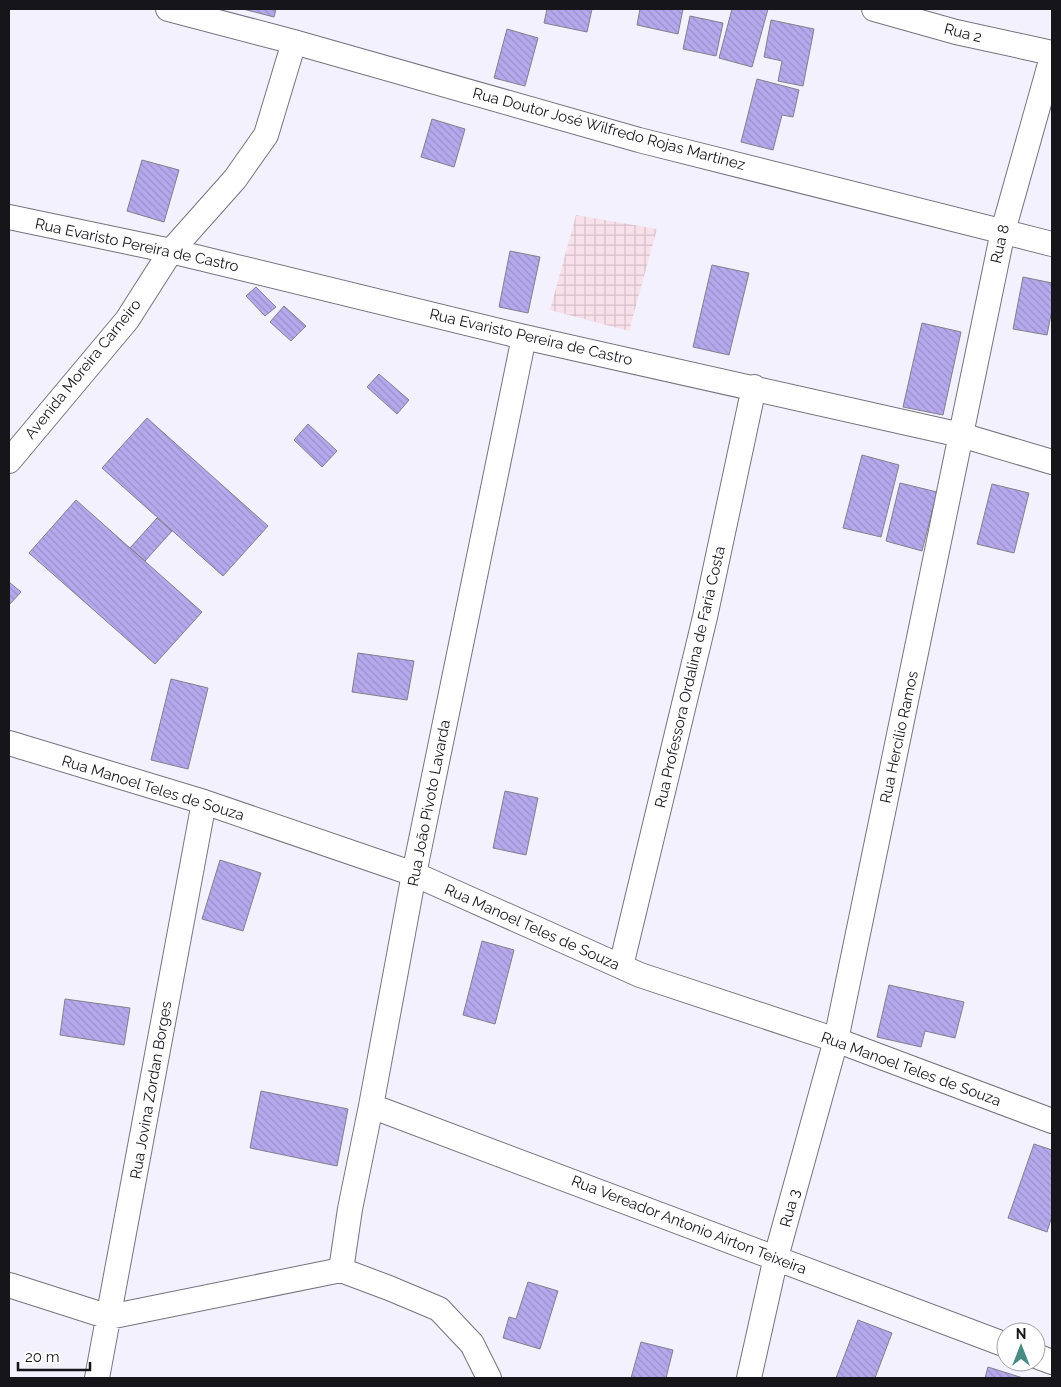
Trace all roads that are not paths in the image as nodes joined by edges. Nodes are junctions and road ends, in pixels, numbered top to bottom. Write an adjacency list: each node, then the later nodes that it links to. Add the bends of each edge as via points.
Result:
1 (168, 9): 3 (street, Rua Doutor José Wilfredo Rojas Martinez)
2 (874, 9): 4 (street, Rua 2)
3 (294, 42): 6 (street, Rua Doutor José Wilfredo Rojas Martinez, via 639,140); 8 (street, Avenida Moreira Carneiro, via 266,135 235,179)
4 (1052, 55): 6 (street, Rua 8)
5 (9, 217): 8 (street, Rua Evaristo Pereira de Castro)
6 (1003, 231): 7 (street, Rua Doutor José Wilfredo Rojas Martinez); 11 (street, Rua 8)
7 (1052, 244)
8 (171, 251): 9 (street, Rua Evaristo Pereira de Castro); 12 (street, Avenida Moreira Carneiro, via 127,320)
9 (524, 337): 10 (street, Rua Evaristo Pereira de Castro); 16 (street, Rua João Pivoto Lavarda)
10 (754, 387): 11 (street, Rua Evaristo Pereira de Castro); 17 (street, Rua Professora Ordalina de Faria Costa, via 705,617)
11 (961, 434): 13 (street, Rua Evaristo Pereira de Castro); 18 (street, Rua Hercílio Ramos)
12 (9, 460)
13 (1052, 462)
14 (9, 743): 15 (street, Rua Manoel Teles de Souza)
15 (204, 802): 16 (street, Rua Manoel Teles de Souza); 24 (street, Rua Jovina Zordan Borges)
16 (414, 874): 17 (street, Rua Manoel Teles de Souza); 19 (street, Rua João Pivoto Lavarda)
17 (621, 966): 18 (street, Rua Manoel Teles de Souza)
18 (836, 1040): 20 (street, Rua Manoel Teles de Souza); 21 (street, Rua 3)
19 (371, 1106): 21 (street, Rua Vereador Antonio Airton Teixeira); 22 (street, Rua João Pivoto Lavarda)
20 (1052, 1121)
21 (776, 1257): 25 (street, Rua Vereador Antonio Airton Teixeira); 28 (street, Rua 3)
22 (340, 1270): 24 (street); 27 (street, via 439,1309 472,1344)
23 (9, 1285): 24 (street)
24 (109, 1317): 26 (street, Rua Jovina Zordan Borges)
25 (996, 1341)
26 (97, 1378)
27 (489, 1378)
28 (750, 1378)

